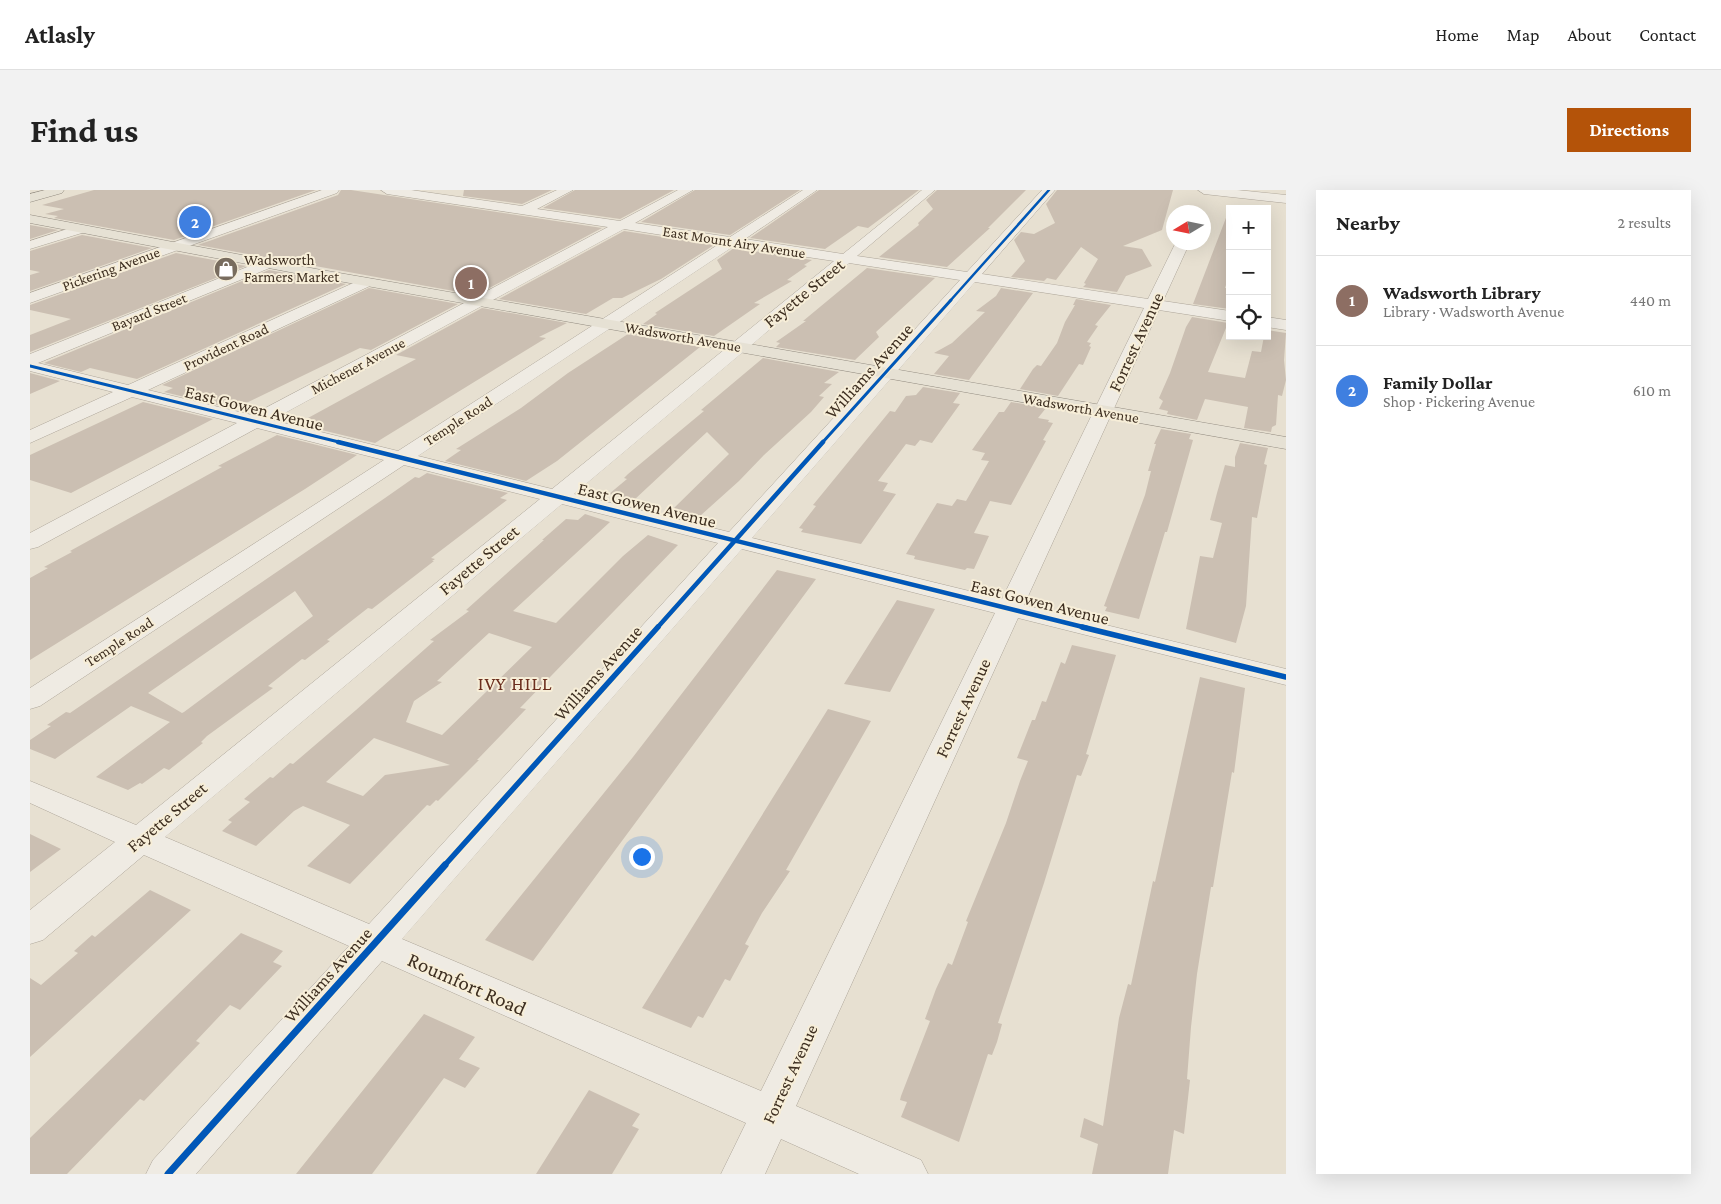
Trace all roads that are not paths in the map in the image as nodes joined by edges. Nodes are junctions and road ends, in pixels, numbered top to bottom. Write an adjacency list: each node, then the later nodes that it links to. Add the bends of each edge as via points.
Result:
1 (38, 190): 12 (main road)
2 (58, 190): 14 (main road)
3 (333, 190): 23 (street, Pickering Avenue)
4 (387, 190): 13 (street, East Mount Airy Avenue)
5 (452, 190): 13 (street)
6 (567, 190): 17 (street)
7 (686, 190): 19 (street, Michener Avenue)
8 (811, 190): 21 (street, Temple Road)
9 (929, 190): 25 (street, Fayette Street)
10 (1049, 190): 27 (street, Williams Avenue)
11 (1206, 190): 15 (street); 16 (street)
12 (30, 192)
13 (434, 197): 17 (street, East Mount Airy Avenue)
14 (30, 198)
15 (1286, 199)
16 (1201, 203)
17 (524, 210): 19 (street, East Mount Airy Avenue)
18 (32, 220): 20 (main road, Wadsworth Avenue)
19 (620, 225): 21 (street, East Mount Airy Avenue); 30 (street, Michener Avenue)
20 (80, 229): 22 (street); 23 (main road, Wadsworth Avenue)
21 (732, 242): 25 (street, East Mount Airy Avenue); 34 (street, Temple Road)
22 (30, 245)
23 (174, 247): 26 (main road, Wadsworth Avenue); 29 (street, Pickering Avenue)
24 (1179, 250): 31 (street, Forrest Avenue)
25 (845, 259): 27 (street, East Mount Airy Avenue); 36 (street, Fayette Street)
26 (267, 264): 28 (main road, Wadsworth Avenue); 37 (street, Bayard Street)
27 (971, 277): 31 (street, East Mount Airy Avenue); 39 (street, Williams Avenue)
28 (367, 282): 30 (main road, Wadsworth Avenue); 40 (street, Provident Road)
29 (30, 298)
30 (479, 301): 34 (main road, Wadsworth Avenue); 42 (street, Michener Avenue)
31 (1154, 305): 32 (street, East Mount Airy Avenue); 41 (street, Forrest Avenue)
32 (1226, 315)
33 (1271, 323): 35 (street)
34 (606, 324): 36 (main road, Wadsworth Avenue); 45 (street, Temple Road)
35 (1286, 325)
36 (738, 347): 39 (main road, Wadsworth Avenue); 46 (street, Fayette Street)
37 (30, 360)
38 (30, 366): 40 (street, East Gowen Avenue)
39 (885, 373): 41 (main road, Wadsworth Avenue); 47 (street, Williams Avenue)
40 (129, 391): 42 (street, East Gowen Avenue); 43 (street, Provident Road)
41 (1103, 412): 44 (main road, Wadsworth Avenue); 49 (street, Forrest Avenue)
42 (254, 422): 45 (street, East Gowen Avenue); 48 (street, Michener Avenue)
43 (30, 437)
44 (1286, 443)
45 (401, 458): 46 (street, East Gowen Avenue); 51 (street, Temple Road)
46 (556, 496): 47 (street, East Gowen Avenue); 53 (street, Fayette Street)
47 (735, 541): 49 (street, East Gowen Avenue); 55 (street, Williams Avenue)
48 (30, 542)
49 (1010, 609): 50 (street, East Gowen Avenue); 56 (street, Forrest Avenue)
50 (1286, 677)
51 (30, 700)
52 (30, 791): 53 (street, Roumfort Road)
53 (139, 840): 54 (street, Fayette Street); 55 (street, Roumfort Road)
54 (30, 930)
55 (375, 943): 56 (street, Roumfort Road); 57 (street, Williams Avenue)
56 (771, 1115): 58 (street, Forrest Avenue); 59 (street, Roumfort Road)
57 (168, 1174)
58 (743, 1174)
59 (906, 1174)

